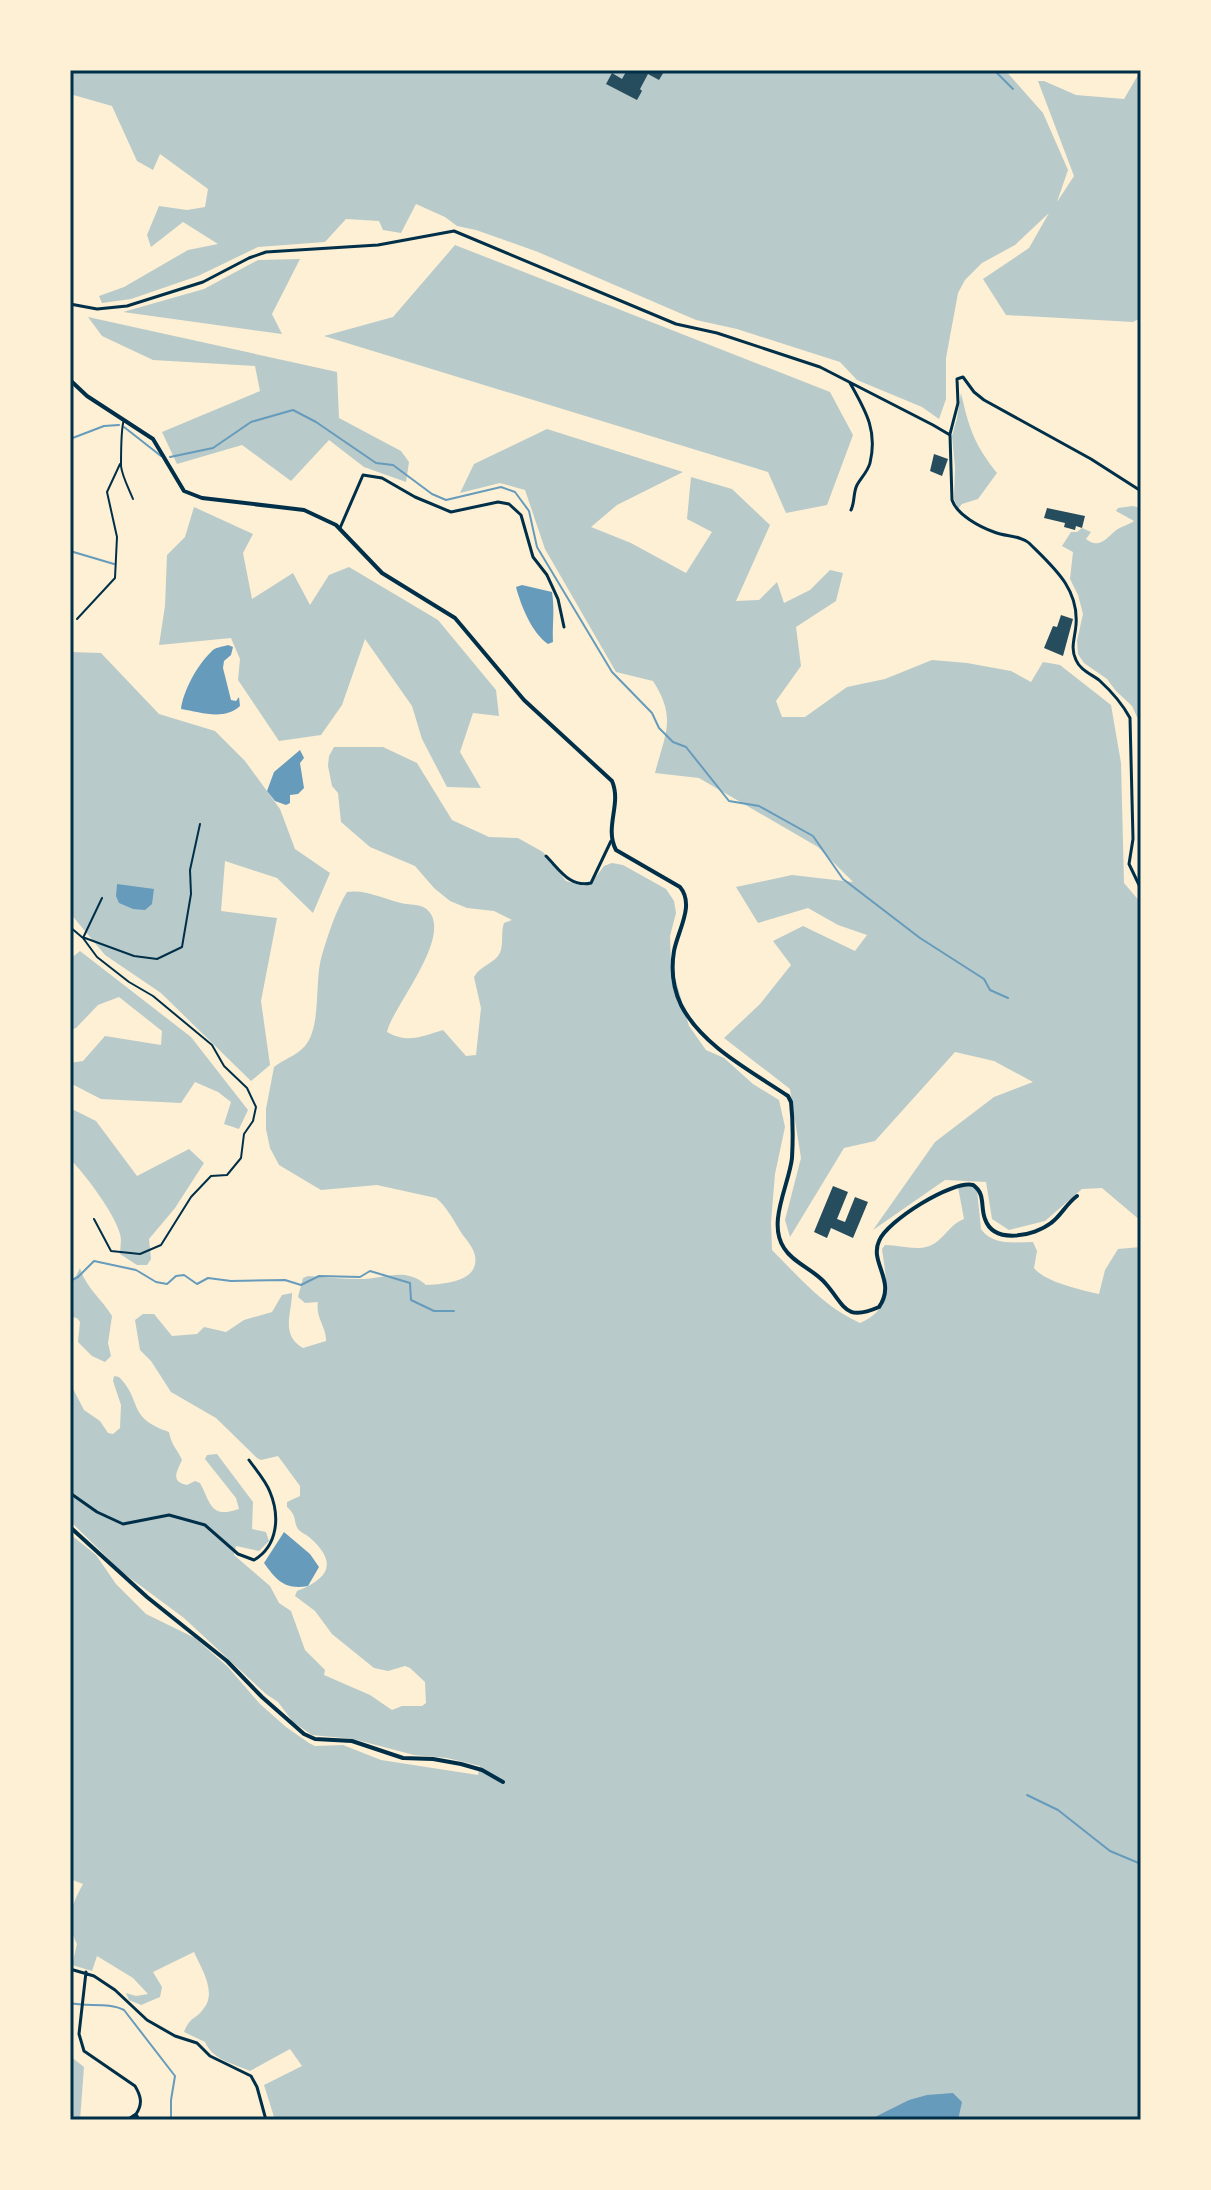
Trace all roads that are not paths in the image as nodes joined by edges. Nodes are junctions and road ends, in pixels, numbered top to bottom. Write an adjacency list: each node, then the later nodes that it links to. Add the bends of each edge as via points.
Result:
1 (70, 304): 3 (street, via 97,309 127,306 203,282 266,252 378,245 454,231 676,324 820,367)
2 (70, 380): 4 (street)
3 (850, 383): 5 (street); 9 (street, via 867,411 872,433 870,461)
4 (124, 419): 6 (lane, via 119,430); 10 (street, via 153,439 184,491 202,498 304,510)
5 (950, 435): 7 (street, via 957,379 963,377 984,400); 16 (street, via 955,509 994,532 1025,539 1066,581 1076,612 1075,658 1130,718 1129,864)
6 (120, 464): 8 (lane); 11 (lane, via 107,492 117,537 115,578)
7 (1141, 491)
8 (133, 499)
9 (851, 510)
10 (340, 528): 12 (street, via 363,475 382,478 451,512 509,504 521,515 533,557 558,599); 14 (street, via 382,573 455,618 524,700 612,781 616,799)
11 (77, 619)
12 (564, 627)
13 (200, 824): 19 (lane, via 182,947 157,959)
14 (611, 841): 15 (street, via 591,883 581,886); 20 (street, via 620,854 680,887 686,896 673,979 688,1017 791,1102 791,1159 779,1234 783,1247 826,1283 845,1310 857,1314 879,1307 886,1290 878,1242 896,1222 946,1190 973,1185 982,1196 991,1229 1008,1237 1042,1229)
15 (546, 856)
16 (1141, 889)
17 (102, 898): 19 (lane)
18 (70, 927): 19 (lane)
19 (83, 938): 21 (lane, via 97,957 212,1045 256,1107 241,1158 227,1175 211,1176 191,1197 161,1245 140,1254 111,1251)
20 (1077, 1196)
21 (94, 1219)
22 (249, 1460): 23 (street, via 271,1492 277,1524 265,1551 254,1560 238,1554 205,1525 169,1515 123,1524)
23 (70, 1493)
24 (70, 1527): 25 (street, via 310,1737 352,1741 403,1758 461,1764)
25 (503, 1782)
26 (70, 1969): 27 (street)
27 (86, 1972): 28 (street, via 79,2034 84,2051 135,2086 141,2095); 31 (street, via 147,2020 251,2076)
28 (136, 2114): 29 (street); 30 (street)
29 (127, 2120)
30 (139, 2120)
31 (266, 2120)

